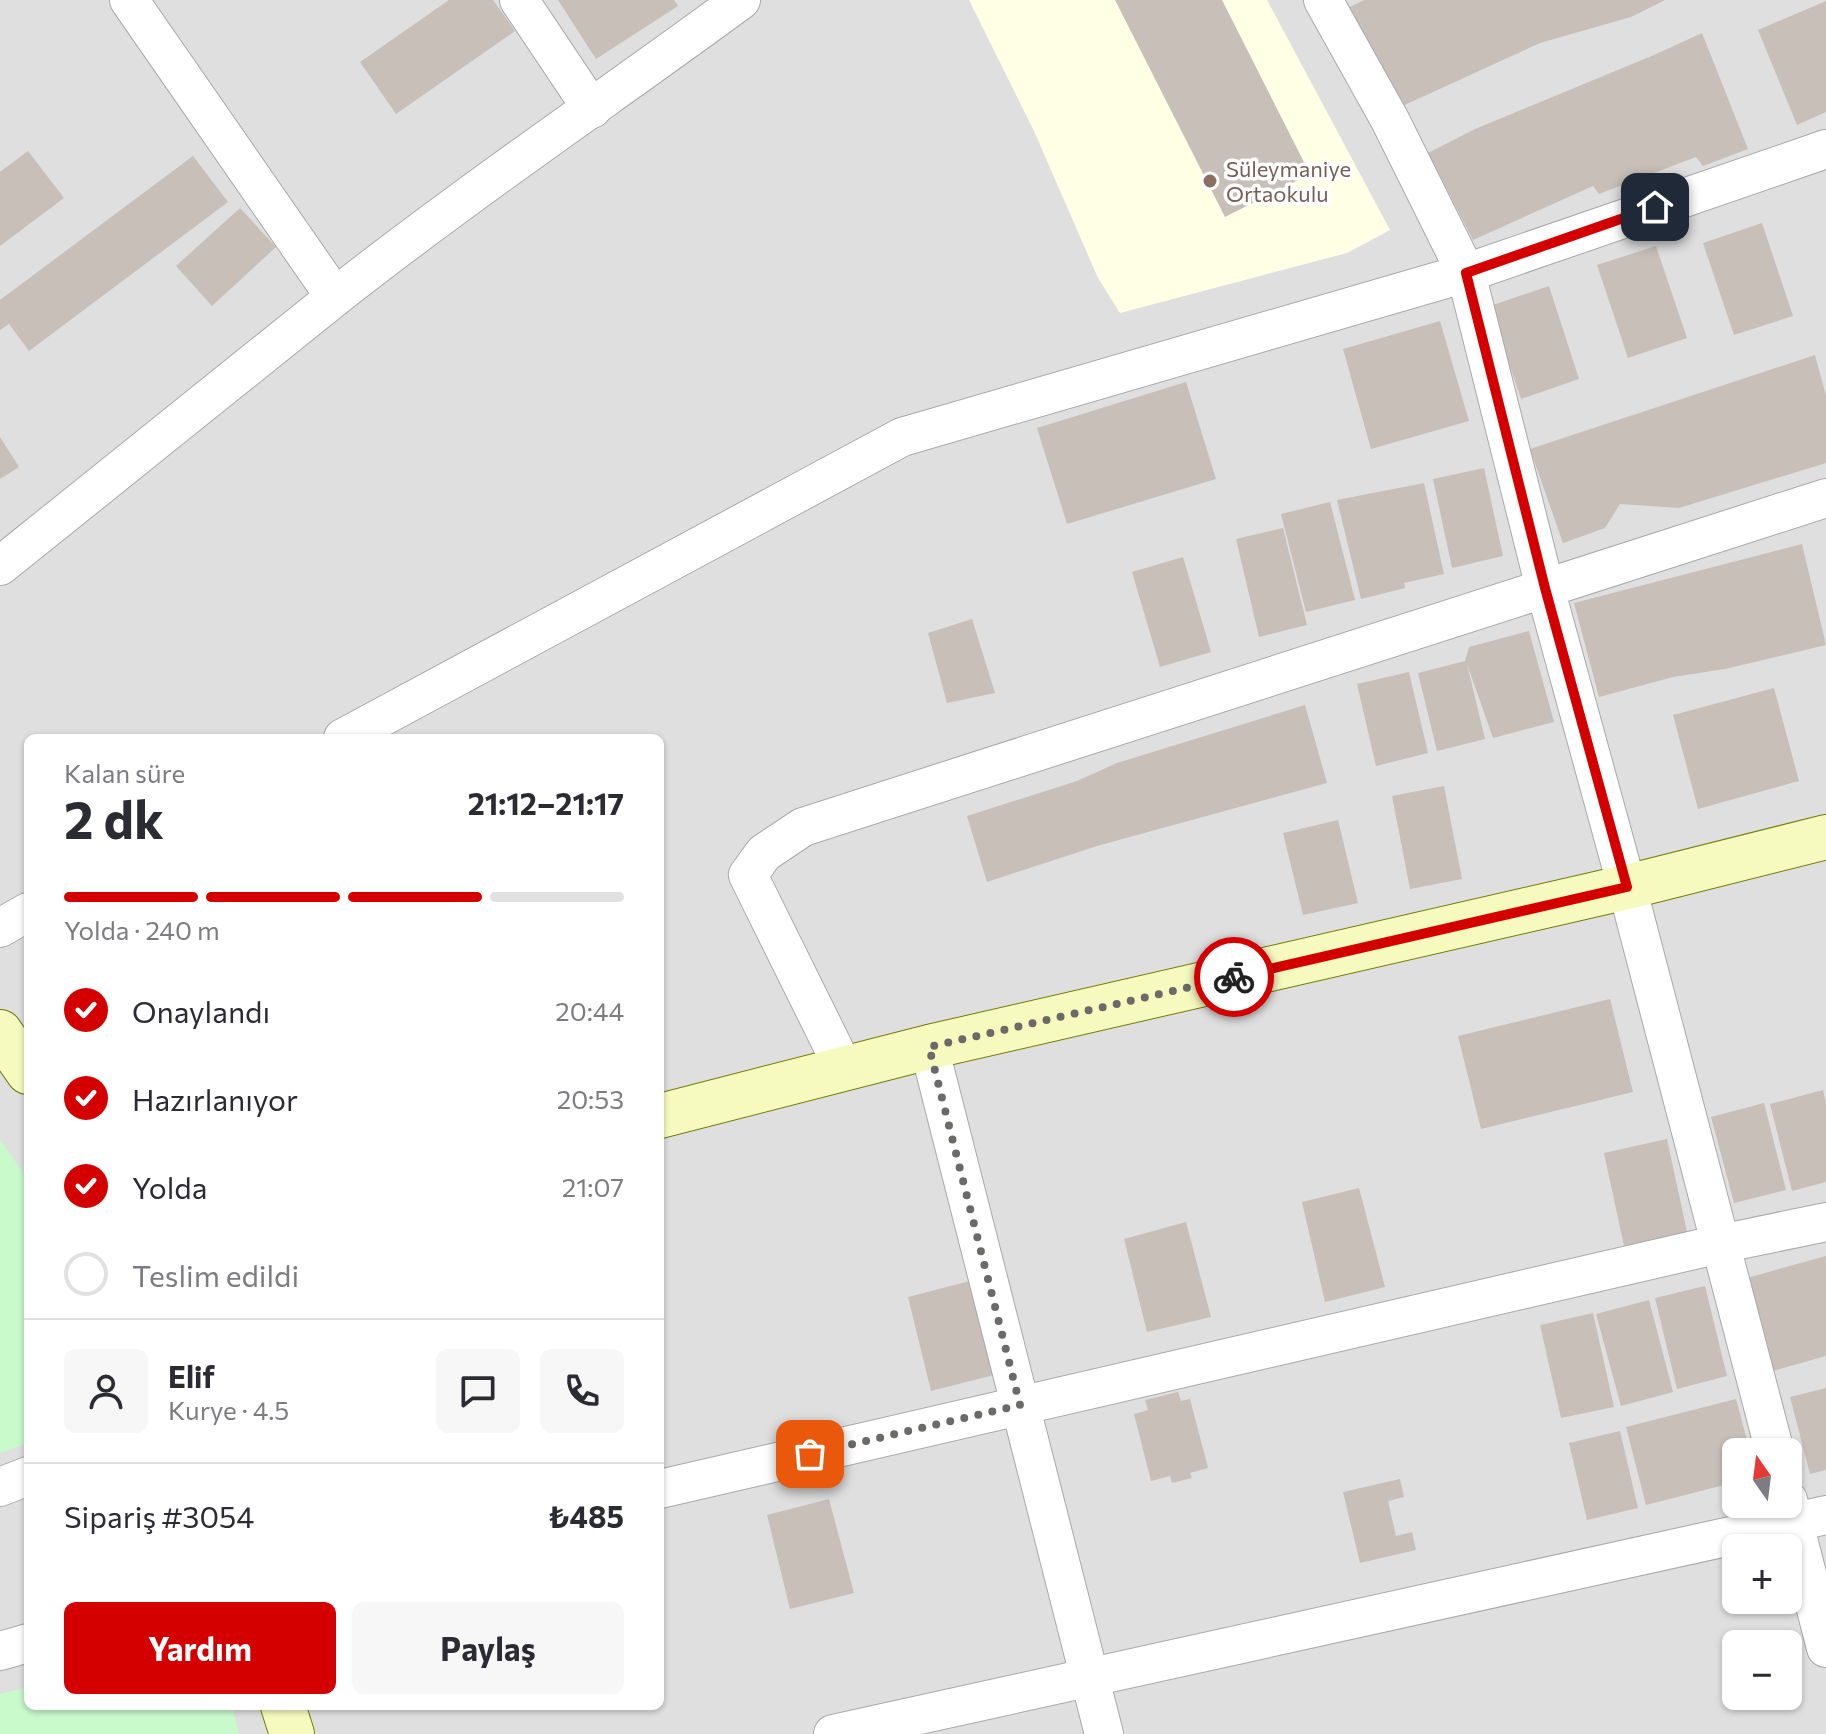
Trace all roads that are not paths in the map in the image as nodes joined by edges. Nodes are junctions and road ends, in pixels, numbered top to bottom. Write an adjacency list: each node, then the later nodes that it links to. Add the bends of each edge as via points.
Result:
1 (129, 0): 8 (street)
2 (519, 0): 5 (street)
3 (741, 0): 5 (street)
4 (1323, 0): 7 (street)
5 (592, 109): 8 (street)
6 (1826, 149): 7 (street)
7 (1466, 273): 11 (street); 12 (street, via 902,437)
8 (335, 297): 10 (street)
9 (1826, 498): 11 (street)
10 (0, 566)
11 (1545, 588): 14 (street); 20 (street, via 803,827 764,853 748,875)
12 (350, 734)
13 (1826, 837): 14 (street)
14 (1627, 887): 18 (street); 23 (street)
15 (24, 914): 16 (street)
16 (0, 928)
17 (0, 1032): 19 (street)
18 (929, 1047): 20 (street); 24 (street)
19 (24, 1066)
20 (844, 1069): 21 (street)
21 (664, 1115)
22 (1826, 1222): 23 (street)
23 (1720, 1244): 24 (street); 25 (street)
24 (1020, 1405): 28 (street); 33 (street)
25 (1771, 1438)
26 (24, 1478): 27 (street)
27 (0, 1487)
28 (664, 1488)
29 (1803, 1512): 31 (street); 33 (street)
30 (24, 1644): 32 (street)
31 (1826, 1648)
32 (0, 1651)
33 (1091, 1676): 36 (street); 37 (street)
34 (284, 1710): 35 (street)
35 (292, 1734)
36 (833, 1734)
37 (1104, 1734)

